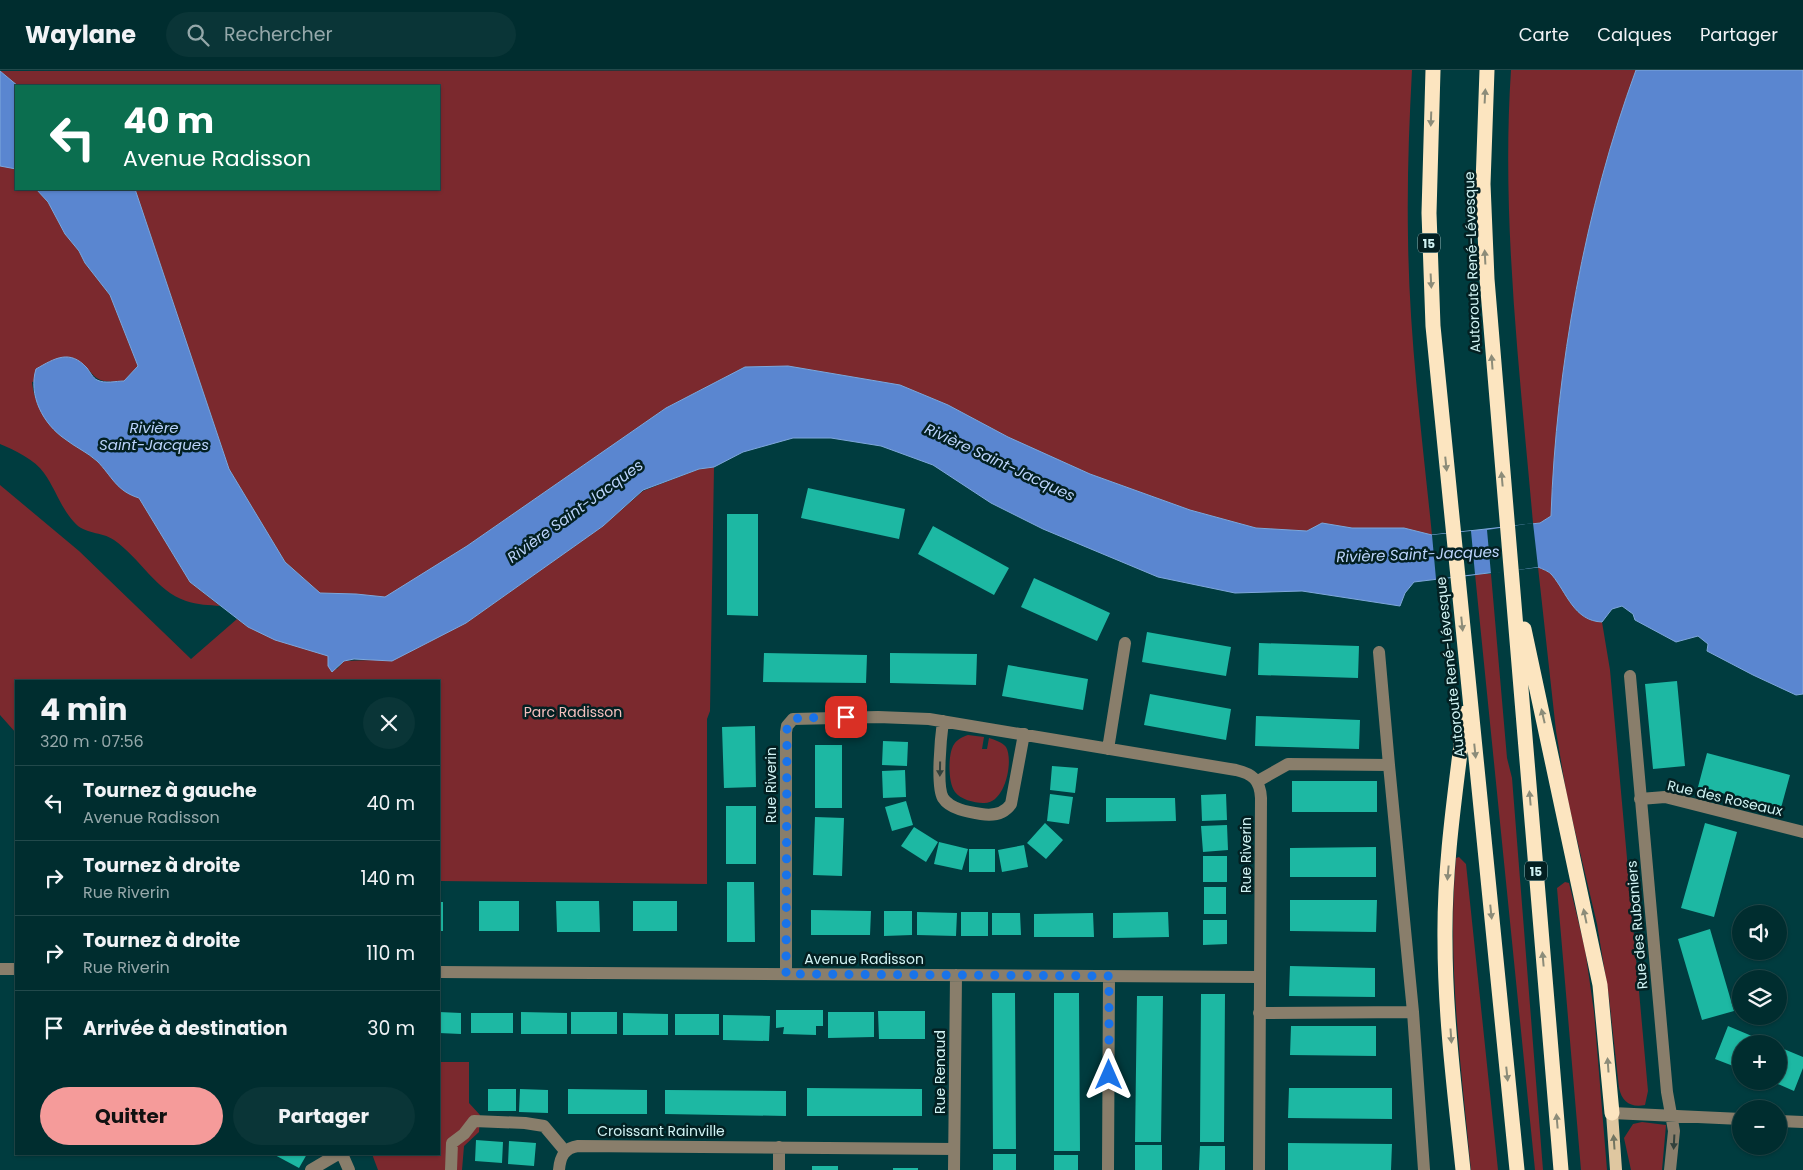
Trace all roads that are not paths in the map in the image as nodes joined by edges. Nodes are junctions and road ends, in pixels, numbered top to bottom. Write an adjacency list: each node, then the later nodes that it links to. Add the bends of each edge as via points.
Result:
1 (1433, 70): 7 (highway, Autoroute René-Lévesque / 15, one-way to 7, via 1429,174 1431,278)
2 (1487, 70): 3 (highway, Autoroute René-Lévesque / 15, one-way to 2, via 1485,244)
3 (1511, 571): 24 (highway, one-way to 3, via 1600,986); 45 (highway, Autoroute René-Lévesque / 15, one-way to 3)
4 (1125, 643): 10 (street)
5 (1379, 652): 11 (street)
6 (1630, 676): 13 (street, Rue des Rubaniers)
7 (1468, 685): 43 (highway, one-way to 43, via 1451,825 1445,916 1445,960); 44 (highway, Autoroute René-Lévesque / 15, one-way to 44)
8 (943, 721): 9 (street, Rue Riverin); 9 (street, one-way to 9, via 941,793 949,804 970,812 997,814 1008,808 1013,799); 18 (street, Rue Riverin, via 798,718 787,726)
9 (1024, 734): 10 (street, Rue Riverin)
10 (1108, 749): 12 (street, Rue Riverin, via 1236,770)
11 (1389, 765): 12 (street, via 1288,764); 22 (street)
12 (1258, 781): 21 (street, Rue Riverin, via 1261,798)
13 (1640, 799): 14 (street, Rue des Roseaux, via 1665,797); 25 (street, Rue des Rubaniers, via 1667,1092)
14 (1803, 832)
15 (0, 969): 16 (street)
16 (15, 969)
17 (440, 972): 18 (street, Avenue Radisson)
18 (786, 974): 19 (street, Avenue Radisson)
19 (956, 975): 20 (street, Avenue Radisson); 30 (street, Rue Renaud)
20 (1109, 976): 21 (street, Avenue Radisson); 40 (street)
21 (1259, 976): 23 (street, Rue Riverin)
22 (1413, 1012): 23 (street); 42 (street)
23 (1260, 1013): 41 (street, Rue Riverin)
24 (1612, 1113): 25 (street); 46 (main road, one-way to 24)
25 (1672, 1114): 26 (street); 47 (street, Rue des Rubaniers, one-way to 47, via 1674,1131)
26 (1732, 1118)
27 (1787, 1121): 28 (street)
28 (1803, 1122)
29 (779, 1147): 30 (street, Croissant Rainville); 31 (street, Croissant Rainville, via 578,1146); 38 (street)
30 (954, 1149): 39 (street, Rue Renaud)
31 (565, 1151): 36 (street, via 544,1126 474,1121 452,1143); 37 (street)
32 (336, 1155): 34 (street)
33 (342, 1155): 35 (street)
34 (310, 1170)
35 (349, 1170)
36 (451, 1170)
37 (559, 1170)
38 (778, 1170)
39 (954, 1170)
40 (1108, 1170)
41 (1259, 1170)
42 (1424, 1170)
43 (1463, 1170)
44 (1517, 1170)
45 (1560, 1170)
46 (1616, 1170)
47 (1670, 1170)

